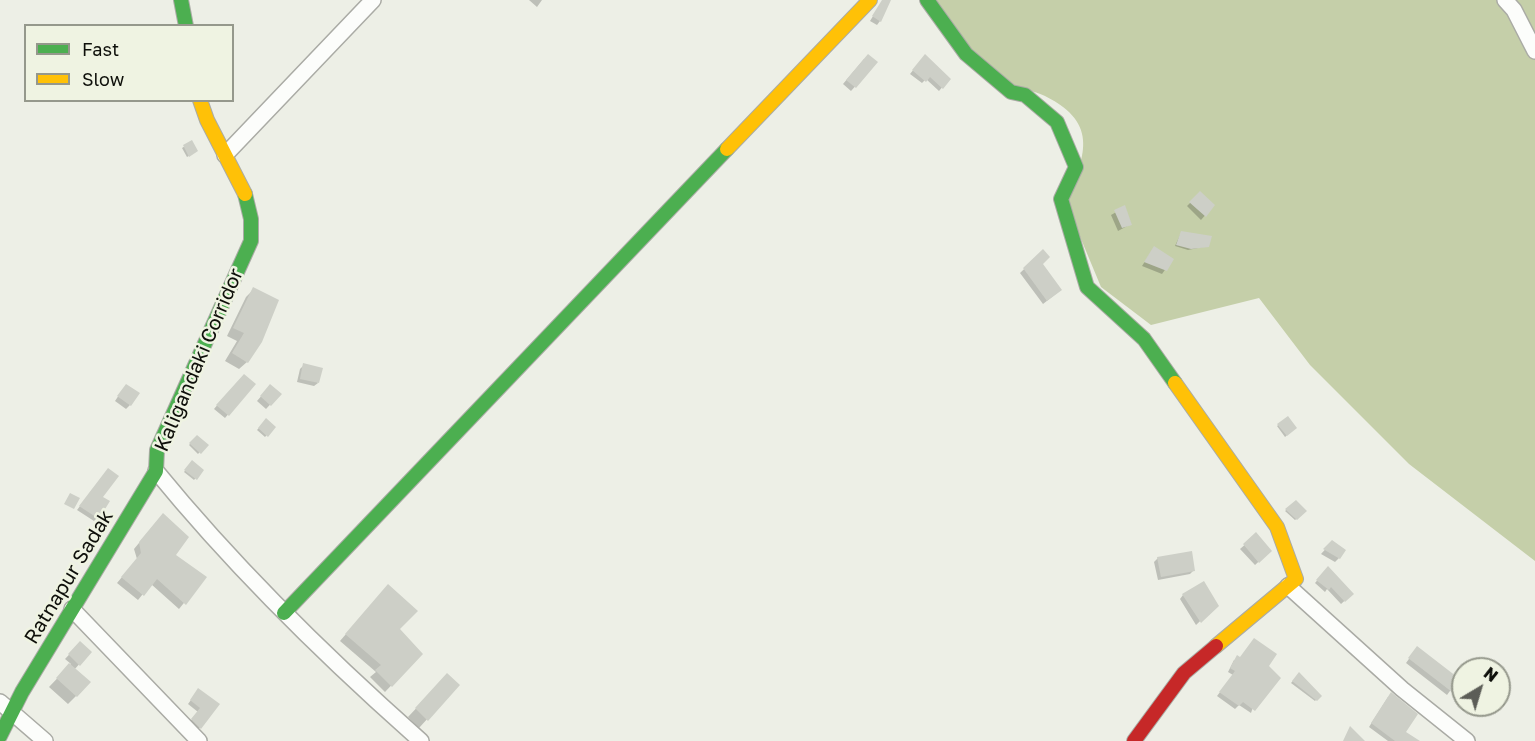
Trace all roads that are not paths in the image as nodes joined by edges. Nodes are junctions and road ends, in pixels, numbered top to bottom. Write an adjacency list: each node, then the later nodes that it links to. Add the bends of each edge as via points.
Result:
1 (181, 0): 6 (street)
2 (373, 0): 9 (street)
3 (870, 0): 13 (street)
4 (927, 0): 11 (street, via 966,54 1011,92 1025,95 1056,122 1076,167 1061,199 1087,287 1144,339 1277,527 1296,579)
5 (1505, 0): 7 (street)
6 (186, 24)
7 (1535, 51)
8 (200, 102): 9 (street, Kaligandaki Corridor, via 205,121)
9 (225, 155): 10 (street, Kaligandaki Corridor, via 249,199 253,218 251,241 157,450)
10 (156, 471): 12 (street, Ratnapur Sadak); 13 (street, Kaligandaki Corridor)
11 (1288, 586): 19 (street, via 1184,673); 20 (street, via 1402,689)
12 (72, 609): 14 (street, Ratnapur Sadak); 17 (street)
13 (284, 613): 18 (street, Kaligandaki Corridor)
14 (6, 707): 15 (street, Ratnapur Sadak); 16 (street)
15 (0, 736)
16 (45, 741)
17 (199, 741)
18 (421, 741)
19 (1134, 741)
20 (1467, 741)

